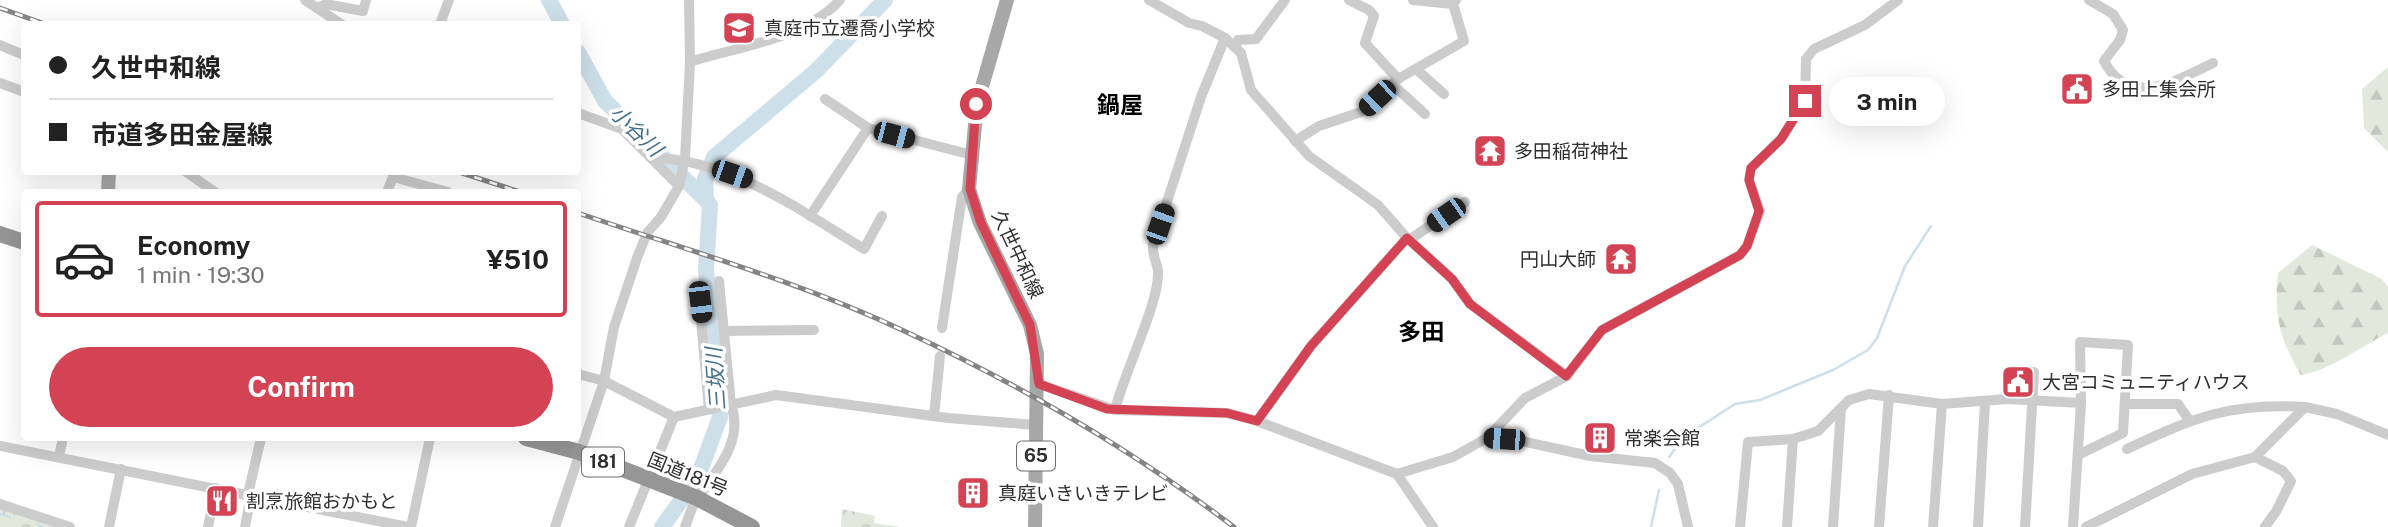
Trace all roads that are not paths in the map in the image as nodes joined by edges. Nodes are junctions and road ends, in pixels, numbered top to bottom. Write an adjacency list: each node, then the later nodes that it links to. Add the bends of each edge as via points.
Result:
1 (305, 0): 14 (street)
2 (366, 0): 14 (street, via 363,11 326,4)
3 (449, 0): 16 (street)
4 (688, 0): 21 (street)
5 (840, 0): 21 (street, via 813,23 789,34)
6 (1007, 0): 33 (main road, 久世中和線 / 65, via 976,104)
7 (1149, 0): 17 (street)
8 (1286, 0): 19 (street, via 1256,39 1238,40)
9 (1349, 0): 24 (street, via 1374,16 1364,43)
10 (1413, 0): 13 (street)
11 (1898, 0): 56 (street, via 1864,25 1814,49 1806,59 1805,101 1781,139 1751,168 1749,180 1759,211 1740,255 1602,330)
12 (2089, 0): 22 (street, via 2113,14 2123,30 2104,61 2111,75 2122,82 2138,89 2160,86)
13 (1454, 2): 23 (street, via 1464,41)
14 (317, 8): 15 (street)
15 (336, 21)
16 (441, 21)
17 (1226, 38): 19 (street); 69 (street, via 1201,97 1153,246 1152,259 1158,270 1150,307)
18 (0, 46): 20 (street)
19 (1235, 47): 32 (street, via 1247,65 1251,89)
20 (21, 54)
21 (690, 62): 35 (street)
22 (2213, 63)
23 (1416, 69): 24 (street); 27 (street)
24 (1395, 81): 30 (street); 32 (street, via 1361,112 1319,126)
25 (0, 83): 26 (street)
26 (21, 91)
27 (1444, 94)
28 (825, 99): 31 (street)
29 (581, 114): 34 (street, via 622,129)
30 (1424, 114)
31 (868, 128): 33 (street); 43 (street)
32 (1295, 141): 46 (street, via 1378,205)
33 (972, 155): 41 (main road, 久世中和線 / 65)
34 (650, 157): 35 (street); 38 (street)
35 (685, 158): 38 (street); 43 (street, via 755,183)
36 (190, 175): 39 (street)
37 (397, 175): 40 (street)
38 (679, 186): 57 (street, via 647,233 637,258 614,327)
39 (211, 189)
40 (439, 189)
41 (970, 189): 50 (street, via 962,197); 58 (main road, 久世中和線 / 65, via 981,223 1030,325)
42 (1465, 202): 46 (street)
43 (810, 216): 44 (street, via 864,249)
44 (882, 216)
45 (0, 234): 47 (highway)
46 (1408, 239): 56 (street, via 1452,279 1470,304); 73 (street, via 1311,346)
47 (21, 241)
48 (719, 281): 52 (street)
49 (698, 286): 68 (street)
50 (942, 328)
51 (814, 330): 52 (street)
52 (724, 331): 65 (street)
53 (940, 356): 70 (street)
54 (2034, 372): 60 (street)
55 (581, 375): 57 (street)
56 (1566, 376): 76 (street, via 1525,398)
57 (604, 381): 71 (street); 84 (street)
58 (1039, 384): 69 (street); 74 (main road, 久世中和線 / 65)
59 (1889, 395): 63 (street); 66 (street, via 1857,396); 110 (street)
60 (2033, 401): 61 (street); 62 (street); 113 (street)
61 (1985, 402): 63 (street); 112 (street)
62 (2081, 403): 64 (street, via 2080,342 2128,345); 85 (street)
63 (1942, 404): 111 (street)
64 (2125, 404): 72 (street, via 2178,404); 85 (street, via 2123,433)
65 (729, 406): 68 (street); 70 (street, via 776,395); 93 (street, via 737,420 727,456)
66 (1842, 406): 77 (street, via 1818,431); 109 (street)
67 (2305, 407): 72 (street, via 2240,407); 75 (street, via 2337,414); 87 (street)
68 (709, 409): 71 (street)
69 (1115, 410): 73 (street, via 1227,413)
70 (934, 416): 74 (street)
71 (674, 417): 90 (street)
72 (2189, 420): 83 (street)
73 (1257, 421): 89 (street)
74 (1037, 425): 104 (main road, 久世中和線 / 65)
75 (2388, 435)
76 (1488, 438): 89 (street, via 1453,457); 106 (street, via 1654,463 1678,484)
77 (1793, 439): 107 (street, via 1748,442); 108 (street)
78 (62, 441): 86 (street)
79 (260, 441): 92 (street)
80 (429, 441): 99 (street)
81 (537, 441): 84 (highway, 国道181号 / 181)
82 (0, 446): 86 (street)
83 (2127, 449)
84 (579, 452): 90 (highway, 国道181号 / 181); 100 (street)
85 (2078, 455): 114 (street)
86 (59, 456): 88 (street)
87 (2255, 457): 115 (street, via 2192,474); 116 (street, via 2283,471 2291,481)
88 (121, 469): 91 (street); 96 (street)
89 (1397, 474): 105 (street)
90 (648, 480): 93 (highway, 国道181号 / 181); 101 (street)
91 (216, 488): 92 (street); 97 (street)
92 (249, 494): 98 (street); 99 (street)
93 (697, 498): 102 (street); 103 (highway, 国道181号 / 181)
94 (0, 504): 95 (street)
95 (70, 527)
96 (109, 527)
97 (208, 527)
98 (245, 527)
99 (410, 527)
100 (555, 527)
101 (629, 527)
102 (685, 527)
103 (752, 527)
104 (1035, 527)
105 (1433, 527)
106 (1688, 527)
107 (1740, 527)
108 (1787, 527)
109 (1833, 527)
110 (1879, 527)
111 (1933, 527)
112 (1978, 527)
113 (2025, 527)
114 (2073, 527)
115 (2086, 527)
116 (2265, 527)

